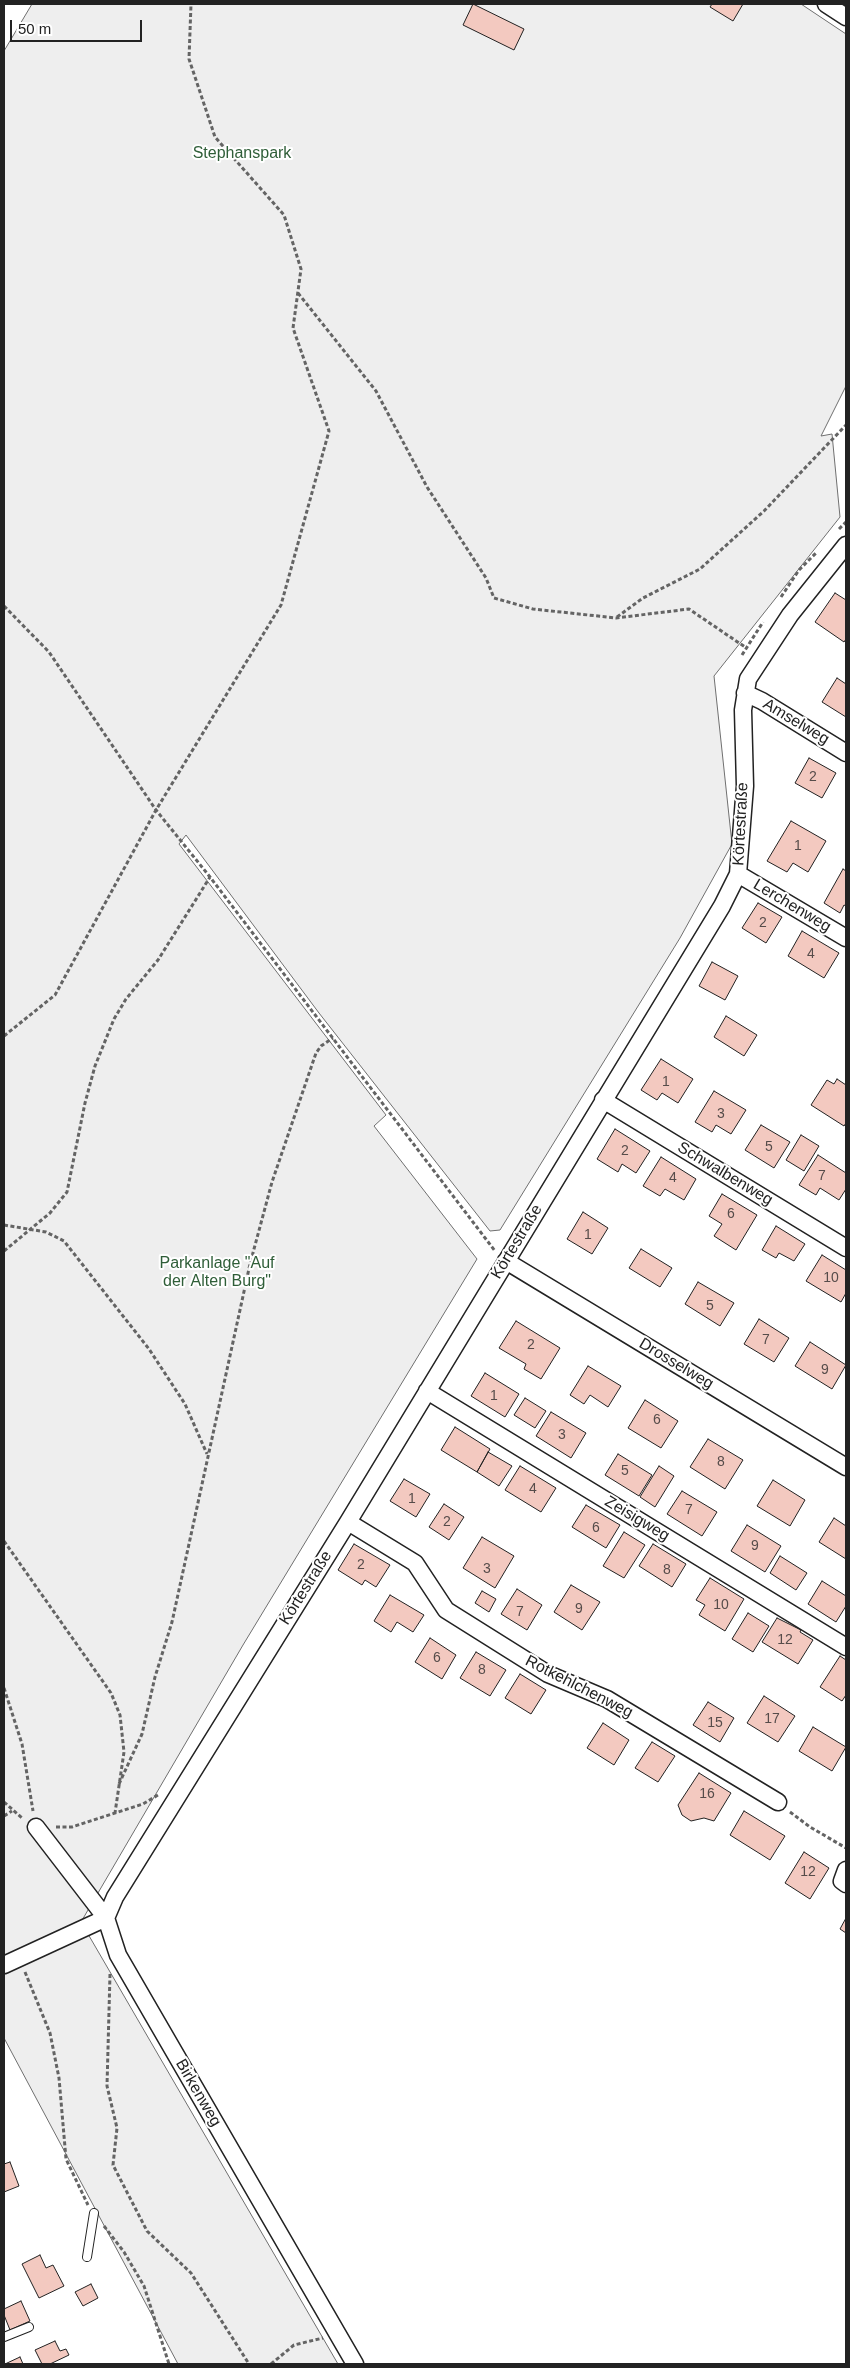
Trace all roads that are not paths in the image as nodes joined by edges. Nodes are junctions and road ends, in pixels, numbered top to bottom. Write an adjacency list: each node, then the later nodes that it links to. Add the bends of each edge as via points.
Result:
1 (826, 4): 2 (street)
2 (846, 17)
3 (846, 545): 4 (street, Körtestraße, via 758,660)
4 (745, 693): 5 (street, Amselweg); 6 (street, Körtestraße, via 745,786)
5 (846, 753)
6 (738, 874): 7 (street, Lerchenweg); 8 (street, Körtestraße, via 722,906)
7 (846, 938)
8 (603, 1100): 9 (street, Schwalbenweg); 10 (street, Körtestraße)
9 (846, 1248)
10 (506, 1261): 11 (street, Körtestraße); 12 (street, Drosselweg)
11 (427, 1391): 13 (street, Körtestraße); 14 (street, Zeisigweg)
12 (844, 1462)
13 (348, 1522): 15 (street, Rotkehlchenweg, via 415,1563 446,1610 548,1674 607,1699); 19 (street, Körtestraße, via 115,1896)
14 (846, 1647)
15 (778, 1802)
16 (36, 1827): 19 (street, Birkenweg)
17 (846, 1870): 18 (street, via 842,1881)
18 (846, 1884)
19 (106, 1918): 20 (street); 25 (street, Birkenweg, via 118,1955)
20 (4, 1965)
21 (94, 2213): 22 (lane)
22 (87, 2257)
23 (29, 2327): 24 (lane)
24 (4, 2337)
25 (355, 2364)

